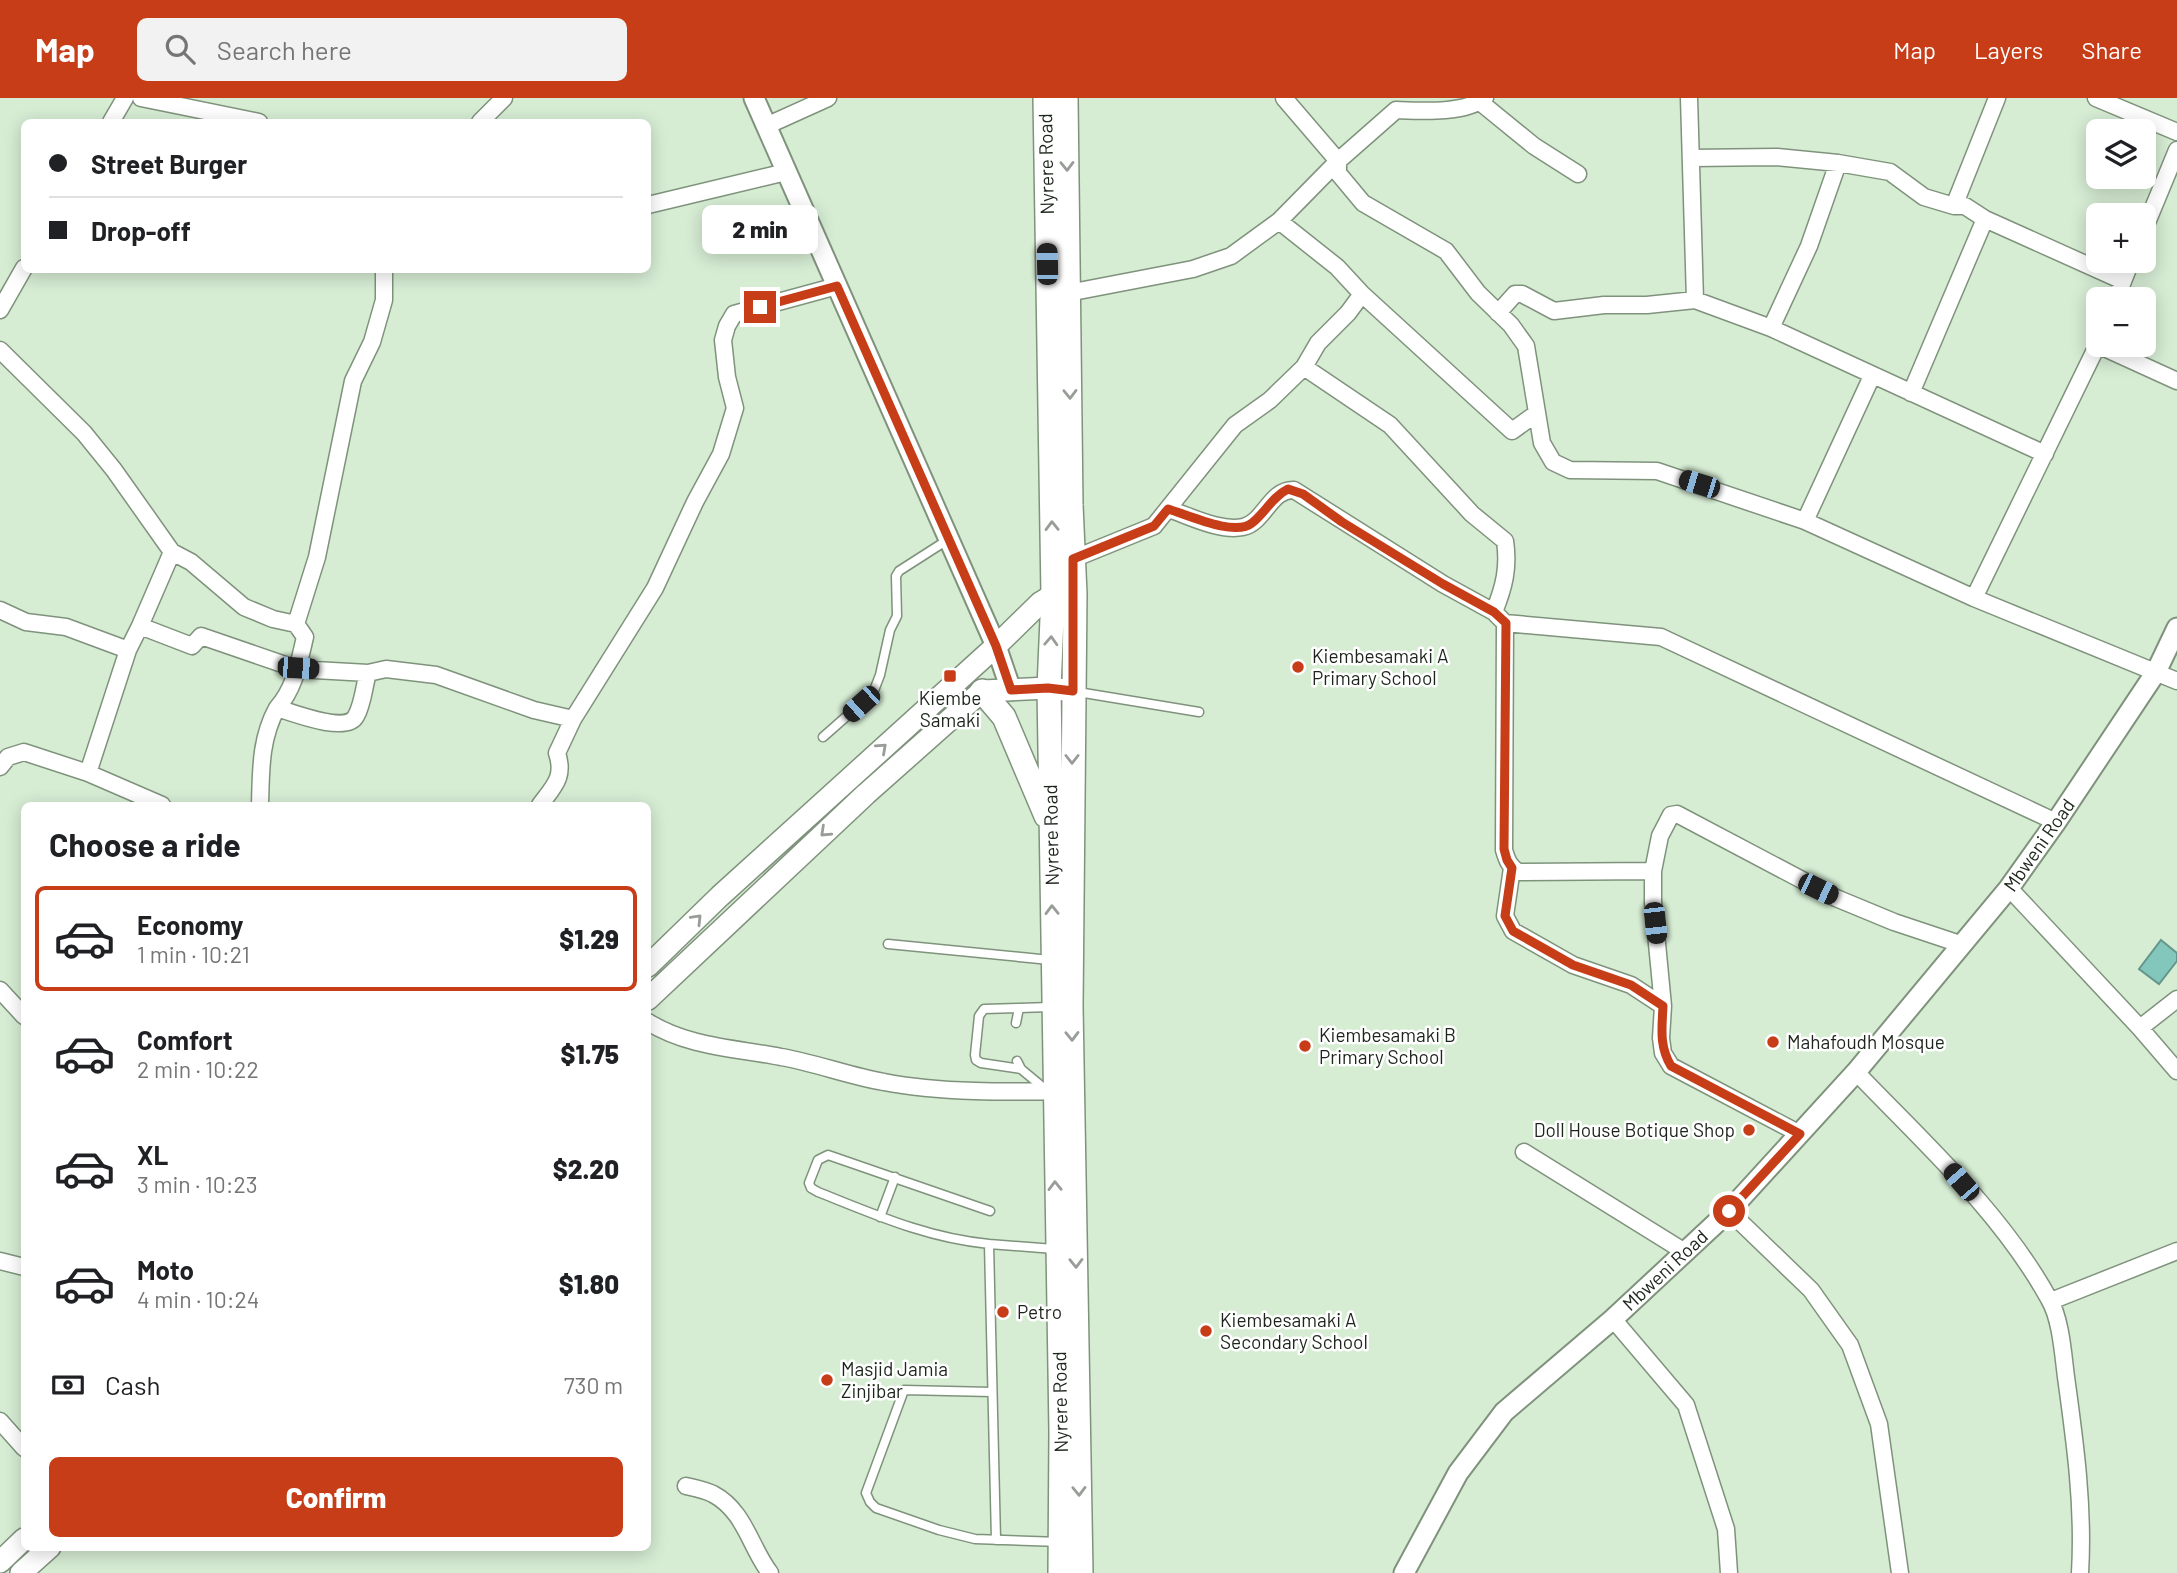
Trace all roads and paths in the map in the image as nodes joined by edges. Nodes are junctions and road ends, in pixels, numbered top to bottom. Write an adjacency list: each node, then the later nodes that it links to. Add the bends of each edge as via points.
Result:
1 (125, 98): 14 (street)
2 (141, 98): 15 (street)
3 (504, 98): 16 (street)
4 (754, 98): 17 (street)
5 (828, 98): 17 (street)
6 (1045, 98): 56 (main road, Nyrere Road, one-way to 6)
7 (1066, 98): 36 (main road, Nyrere Road, one-way to 36)
8 (1284, 98): 21 (street)
9 (1689, 98): 20 (street)
10 (1997, 98): 27 (street)
11 (2096, 98): 18 (street)
12 (1483, 100): 13 (street, via 1448,110); 24 (street, via 1534,146)
13 (1393, 104): 21 (street)
14 (113, 119)
15 (244, 119)
16 (483, 119)
17 (766, 126): 23 (street)
18 (2177, 132)
19 (2177, 150): 25 (street)
20 (1691, 158): 22 (street); 38 (street)
21 (1338, 161): 29 (street); 40 (street, via 1338,173 1363,203 1446,251)
22 (1838, 163): 27 (street, via 1889,172 1924,197); 41 (street, via 1809,246)
23 (786, 172): 26 (street); 34 (street)
24 (1578, 174)
25 (2155, 203)
26 (651, 204)
27 (1954, 206): 28 (street, via 1965,206)
28 (1985, 219): 33 (street); 48 (street)
29 (1279, 221): 36 (street, via 1231,256 1193,270); 37 (street, via 1337,267)
30 (21, 273): 39 (street)
31 (384, 273): 60 (street, via 384,300 372,342 353,381 317,557)
32 (2127, 273): 33 (street)
33 (2123, 281): 35 (street)
34 (837, 286): 53 (street); 75 (street, via 734,314 723,340 735,408 721,454 655,588)
35 (2121, 287)
36 (1068, 293): 55 (main road, Nyrere Road, one-way to 55)
37 (1362, 294): 45 (street, via 1318,343); 49 (street, via 1512,431)
38 (1695, 300): 40 (street, via 1554,311 1516,293); 41 (street)
39 (0, 310)
40 (1498, 313): 49 (street, via 1526,346)
41 (1771, 328): 46 (street)
42 (0, 349): 54 (street, via 84,433)
43 (2092, 357): 50 (street)
44 (2124, 357): 47 (street)
45 (1304, 367): 51 (street, via 1235,425); 59 (street, via 1390,425 1472,514 1504,541 1507,559)
46 (1872, 376): 48 (street); 52 (street)
47 (2177, 381)
48 (1911, 393): 50 (street)
49 (1537, 413): 52 (street, via 1542,443 1553,462 1570,470 1657,471)
50 (2045, 454): 57 (street)
51 (1168, 509): 55 (street, via 1154,526); 59 (street, via 1214,524 1243,527 1251,525 1280,494 1294,490)
52 (1805, 521): 57 (street)
53 (949, 539): 63 (street); 76 (lane, via 899,571 897,616 873,693)
54 (172, 552): 60 (street, via 191,562 244,607); 61 (street)
55 (1073, 559): 56 (main road, Nyrere Road)
56 (1064, 594): 63 (main road, via 1040,603); 69 (main road, Nyrere Road, one-way to 56); 72 (main road, Nyrere Road)
57 (1974, 598): 66 (street)
58 (0, 610): 64 (street, via 26,622 66,627)
59 (1500, 617): 84 (street, via 1661,637); 86 (street, via 1504,849)
60 (296, 624): 65 (street, via 305,637)
61 (140, 626): 64 (street); 65 (street, via 192,646 201,636)
62 (2177, 628): 66 (street, Mbweni Road)
63 (996, 646): 70 (street); 79 (main road, one-way to 63)
64 (128, 650): 78 (street)
65 (298, 668): 67 (street); 73 (street)
66 (2156, 671): 68 (street); 84 (street, Mbweni Road)
67 (368, 673): 73 (street, via 356,718 348,723); 75 (street, via 386,669 436,675)
68 (2177, 681)
69 (1048, 688): 70 (main road); 72 (main road); 85 (main road, Nyrere Road)
70 (1011, 690): 71 (main road)
71 (982, 691): 80 (main road); 85 (main road, via 1004,717)
72 (1073, 691): 74 (lane); 99 (main road, Nyrere Road, one-way to 99)
73 (277, 708): 82 (street, via 261,754)
74 (1199, 712)
75 (573, 719): 83 (street, via 557,752 560,774)
76 (823, 737)
77 (0, 767): 78 (street, via 8,757 24,752)
78 (88, 773): 81 (street)
79 (852, 775): 80 (main road); 89 (main road)
80 (866, 794): 90 (main road, one-way to 90)
81 (155, 802)
82 (260, 802)
83 (542, 802)
84 (2056, 822): 88 (street, Mbweni Road)
85 (1051, 828): 93 (main road, Nyrere Road, one-way to 85)
86 (1512, 868): 87 (street, via 1518,872); 98 (street, via 1505,916 1513,931 1573,965 1631,985)
87 (1653, 871): 92 (street, via 1660,836 1671,815 1677,814 1836,898); 98 (street)
88 (2010, 888): 92 (street, Mbweni Road); 104 (street)
89 (720, 896): 90 (main road); 94 (main road, one-way to 89)
90 (735, 917): 95 (main road)
91 (888, 944): 93 (lane)
92 (1963, 945): 106 (street, Mbweni Road)
93 (1053, 960): 99 (main road, Nyrere Road)
94 (651, 963)
95 (651, 996)
96 (2, 998): 101 (street)
97 (2177, 999): 104 (street)
98 (1663, 1006): 108 (street, via 1662,1046 1671,1066)
99 (1063, 1007): 100 (lane); 107 (main road, Nyrere Road)
100 (1019, 1008): 102 (lane); 107 (lane, via 984,1009 979,1016 976,1060 1019,1065)
101 (21, 1014)
102 (1016, 1023)
103 (651, 1024): 107 (street, via 701,1044 816,1063 887,1083)
104 (2140, 1028): 105 (street)
105 (2177, 1071)
106 (1856, 1072): 108 (street, Mbweni Road); 120 (street, via 2005,1233)
107 (1058, 1091): 115 (main road, Nyrere Road, one-way to 107); 128 (main road, Nyrere Road, one-way to 128)
108 (1800, 1134): 112 (street, Mbweni Road)
109 (1524, 1152): 117 (street)
110 (895, 1177): 111 (lane); 113 (lane); 113 (lane, via 828,1154 818,1160 809,1183 818,1192)
111 (990, 1211)
112 (1729, 1211): 117 (street, Mbweni Road); 137 (street, via 1811,1290 1850,1345 1879,1424)
113 (880, 1217): 114 (lane, via 955,1241)
114 (989, 1244): 115 (lane); 122 (lane)
115 (1057, 1249): 128 (main road, Nyrere Road)
116 (2177, 1251): 120 (street)
117 (1685, 1252): 121 (street, Mbweni Road)
118 (0, 1261): 119 (street)
119 (21, 1266)
120 (2051, 1301): 138 (street, via 2062,1343 2075,1438)
121 (1613, 1319): 135 (street, Mbweni Road, via 1504,1412 1458,1473); 136 (street, via 1686,1405 1726,1528)
122 (992, 1392): 126 (lane); 126 (lane, via 904,1390 866,1493 876,1508 939,1530)
123 (0, 1421): 124 (street)
124 (21, 1445)
125 (686, 1486): 132 (street, via 713,1494 735,1512)
126 (996, 1540): 128 (lane)
127 (21, 1542): 130 (main road)
128 (1070, 1543): 133 (main road, Nyrere Road); 134 (main road, Nyrere Road)
129 (46, 1551): 131 (main road)
130 (0, 1562)
131 (21, 1573)
132 (770, 1573)
133 (1060, 1573)
134 (1081, 1573)
135 (1404, 1573)
136 (1730, 1573)
137 (1900, 1573)
138 (2080, 1573)

